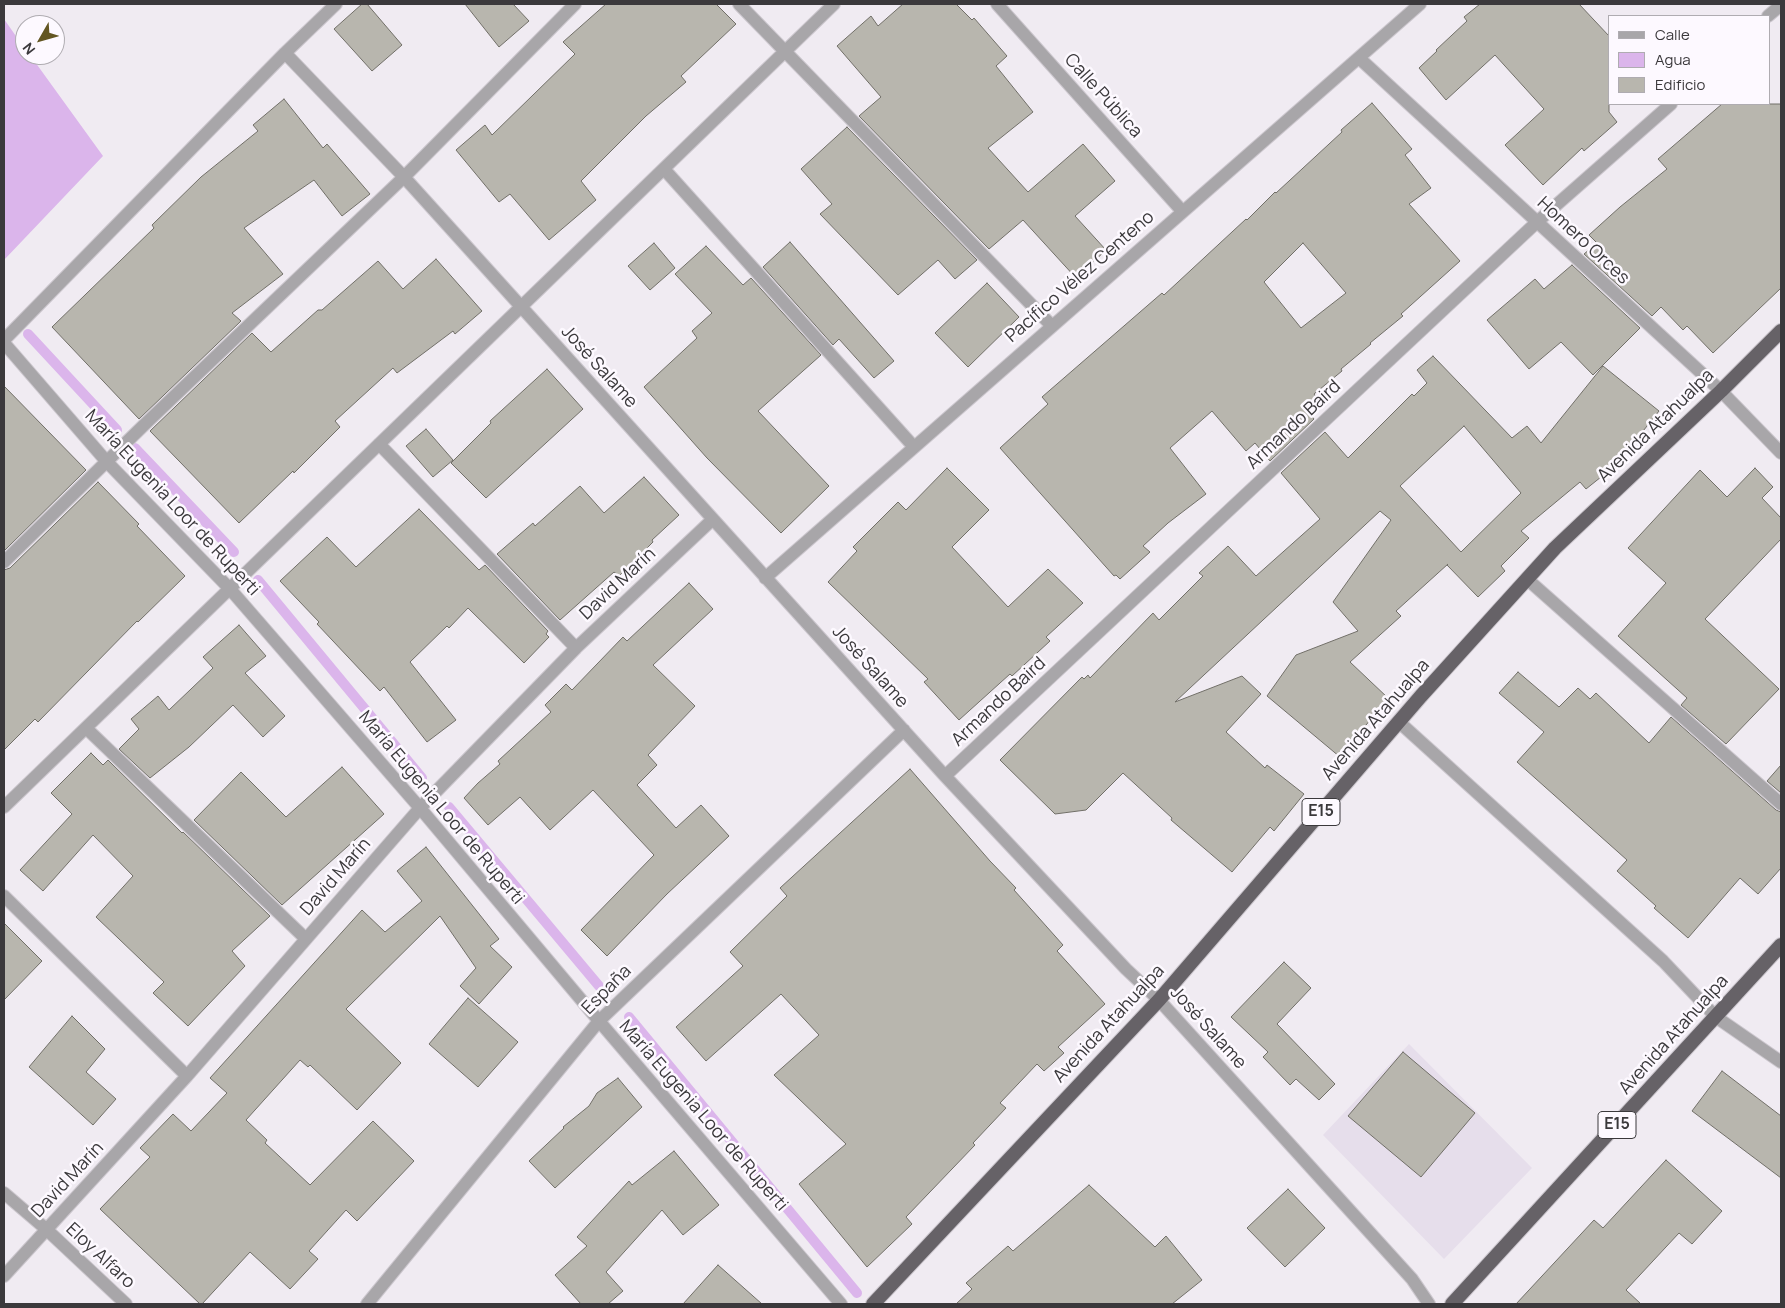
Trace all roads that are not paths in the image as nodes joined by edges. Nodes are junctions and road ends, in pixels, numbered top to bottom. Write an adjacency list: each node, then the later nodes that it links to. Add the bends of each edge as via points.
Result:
1 (336, 4): 10 (street)
2 (575, 4): 14 (street)
3 (739, 4): 9 (street)
4 (834, 4): 9 (street)
5 (997, 4): 15 (street, Calle Pública)
6 (1420, 4): 11 (street, Pacífico Vélez Centeno)
7 (1781, 4): 8 (street)
8 (1769, 15)
9 (785, 51): 13 (street); 18 (street)
10 (286, 53): 14 (street, José Salame); 20 (street)
11 (1358, 58): 15 (street, Pacífico Vélez Centeno); 16 (street, Homero Orces)
12 (1670, 105): 16 (street, Armando Baird)
13 (664, 169): 17 (street); 23 (street)
14 (404, 177): 17 (street, José Salame); 25 (street)
15 (1182, 211): 18 (street, Pacífico Vélez Centeno)
16 (1536, 222): 21 (street, Homero Orces); 35 (street, Armando Baird)
17 (520, 307): 22 (street); 26 (street, José Salame)
18 (1052, 326): 23 (street, Pacífico Vélez Centeno)
19 (1781, 330): 21 (highway, Avenida Atahualpa / E15)
20 (4, 341): 25 (street, María Eugenia Loor de Ruperti)
21 (1721, 391): 24 (street, Homero Orces); 29 (highway, Avenida Atahualpa / E15, via 1555,548)
22 (379, 444): 30 (street); 31 (street)
23 (914, 447): 28 (street, Pacífico Vélez Centeno)
24 (1781, 453)
25 (107, 462): 27 (street); 30 (street, María Eugenia Loor de Ruperti)
26 (713, 518): 28 (street, José Salame); 31 (street, David Marín)
27 (4, 562)
28 (765, 578): 34 (street, José Salame)
29 (1527, 579): 32 (highway, Avenida Atahualpa / E15); 36 (street)
30 (230, 589): 33 (street); 38 (street, María Eugenia Loor de Ruperti)
31 (576, 648): 38 (street, David Marín)
32 (1399, 722): 42 (highway, Avenida Atahualpa / E15); 43 (street, via 1663,961)
33 (86, 728): 37 (street); 40 (street)
34 (904, 730): 35 (street, José Salame); 44 (street, España)
35 (945, 776): 42 (street, José Salame)
36 (1781, 804)
37 (4, 807)
38 (420, 808): 40 (street, David Marín); 44 (street, María Eugenia Loor de Ruperti)
39 (4, 896): 46 (street)
40 (306, 939): 46 (street, David Marín)
41 (1781, 944): 43 (highway, Avenida Atahualpa / E15)
42 (1159, 1000): 53 (highway, Avenida Atahualpa / E15); 54 (street, José Salame, via 1412,1279)
43 (1716, 1017): 45 (street); 55 (highway, Avenida Atahualpa / E15)
44 (599, 1022): 51 (street, España); 52 (street, María Eugenia Loor de Ruperti)
45 (1781, 1062)
46 (187, 1076): 48 (street, David Marín)
47 (4, 1193): 48 (street, Eloy Alfaro)
48 (46, 1229): 49 (street, David Marín); 50 (street, Eloy Alfaro)
49 (4, 1276)
50 (126, 1304)
51 (367, 1304)
52 (841, 1304)
53 (873, 1304)
54 (1429, 1304)
55 (1452, 1304)

